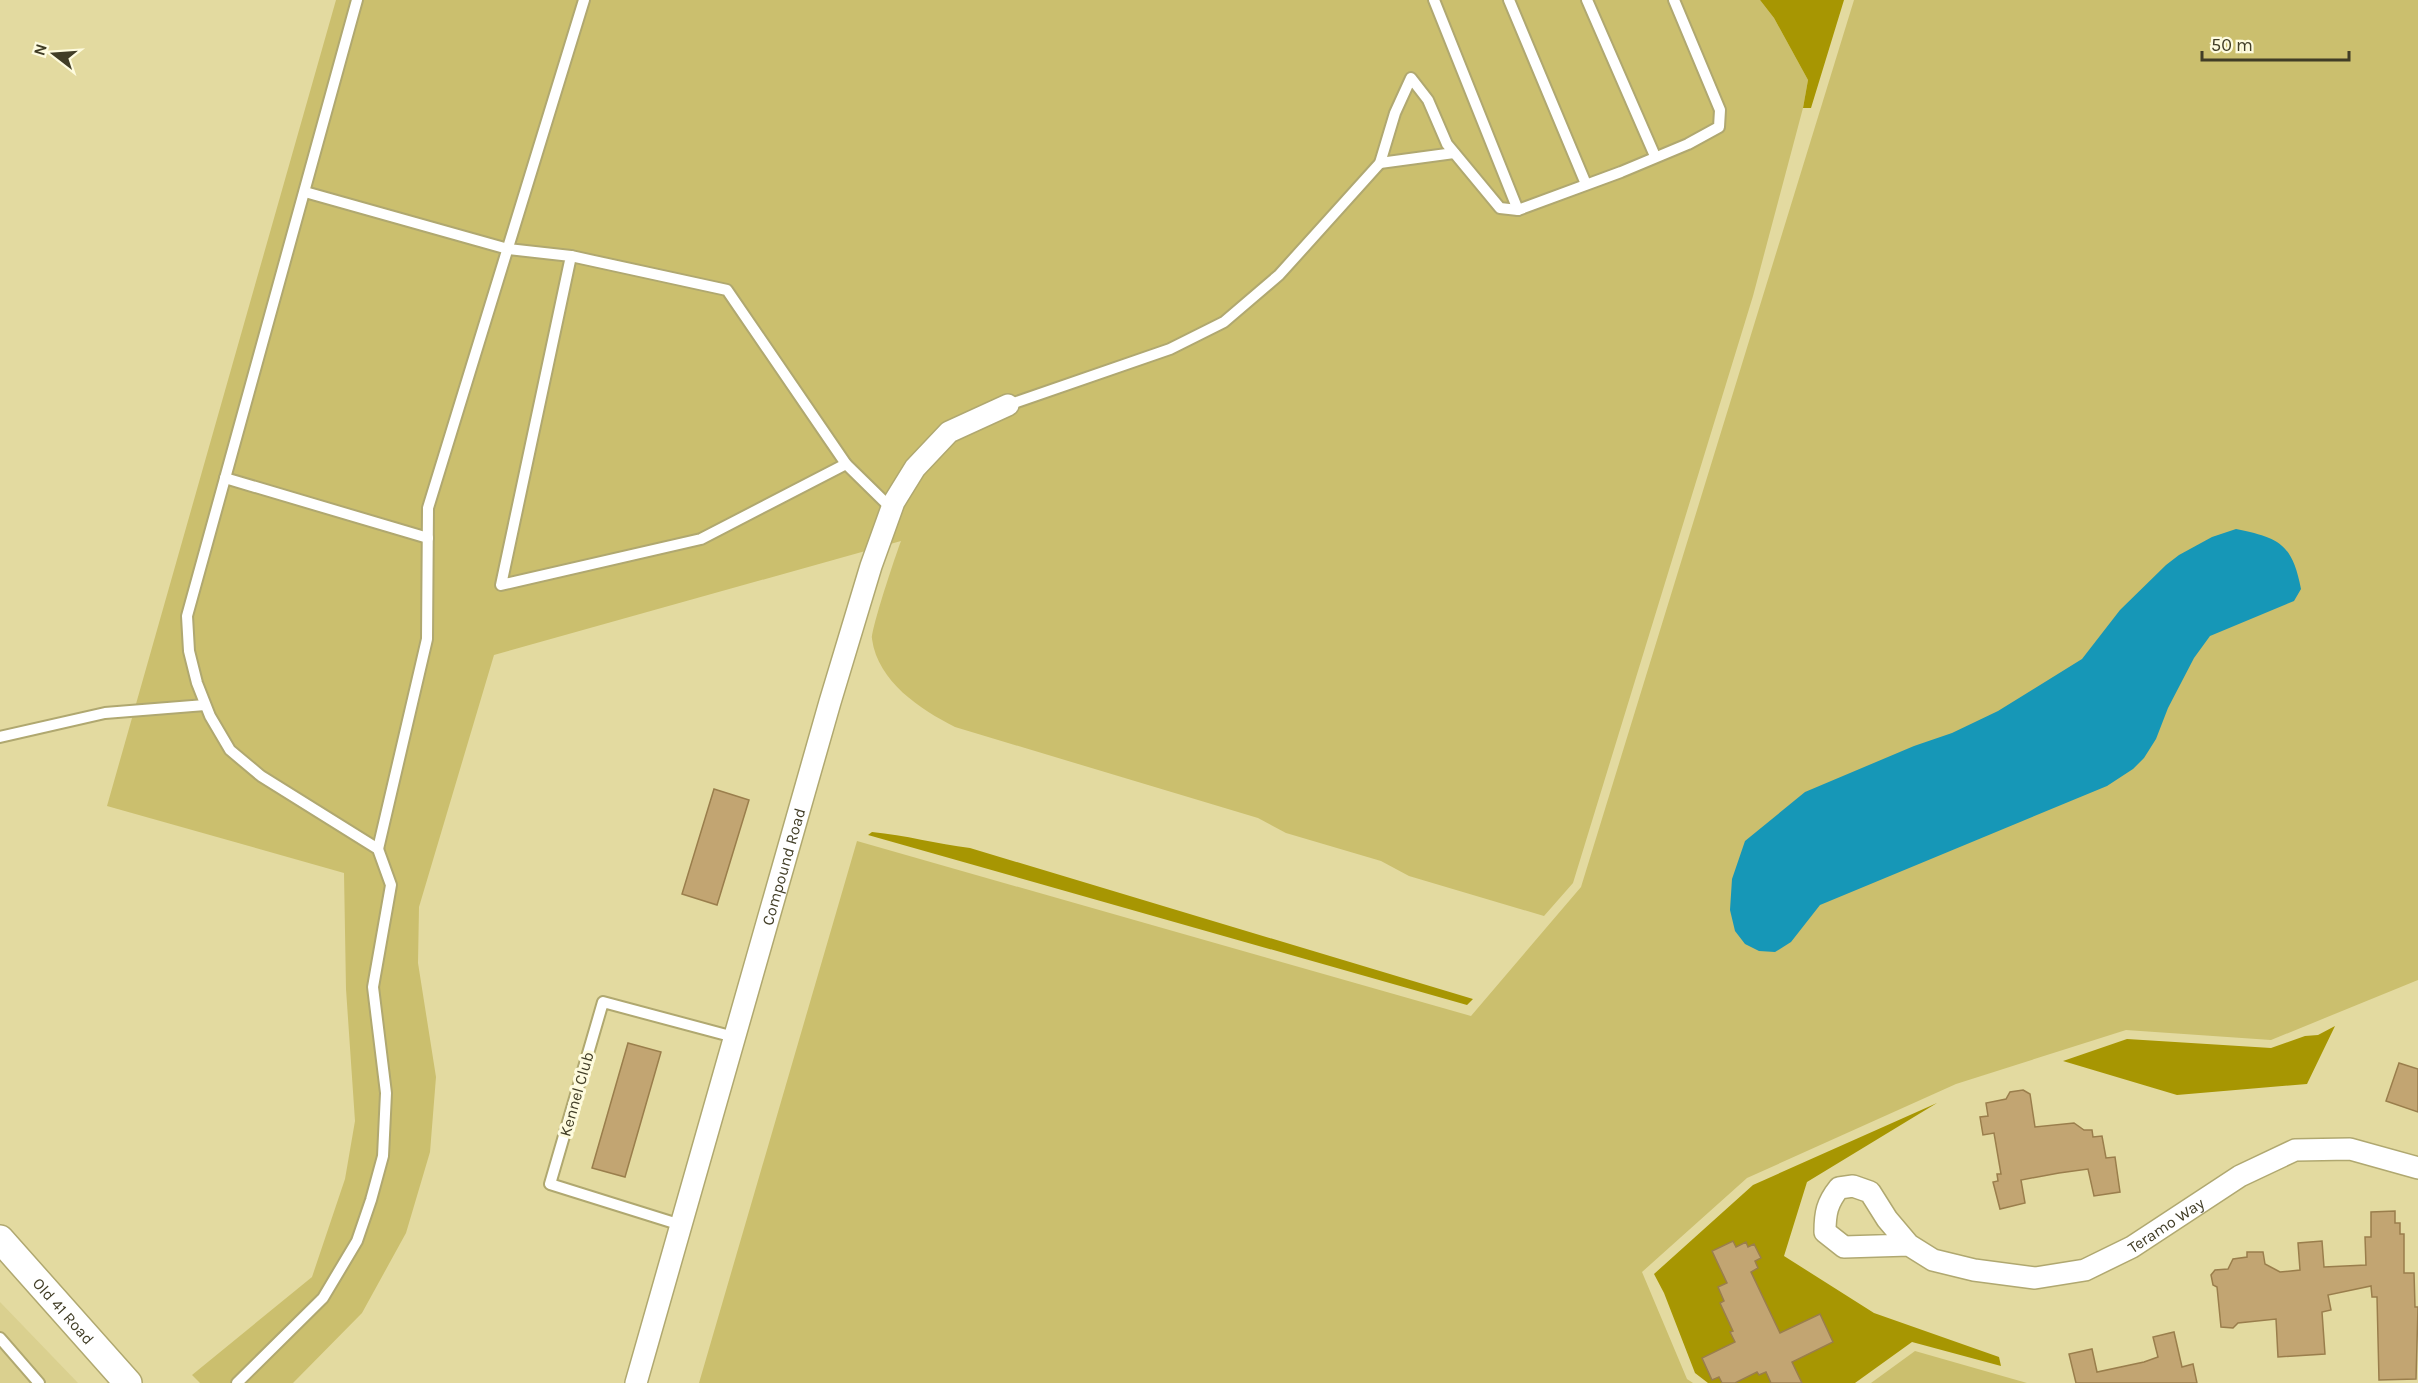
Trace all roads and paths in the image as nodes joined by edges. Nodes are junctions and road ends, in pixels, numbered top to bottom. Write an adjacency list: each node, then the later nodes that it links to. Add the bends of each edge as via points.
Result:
1 (357, 0): 11 (lane)
2 (584, 0): 13 (lane)
3 (1434, 0): 12 (lane)
4 (1509, 0): 10 (lane)
5 (1587, 0): 8 (lane)
6 (1674, 0): 8 (lane, via 1720,110 1719,127)
7 (1454, 153): 9 (lane); 9 (lane, via 1428,100 1411,78 1395,113); 12 (lane, via 1500,208)
8 (1655, 156): 10 (lane)
9 (1380, 163): 15 (lane, via 1279,274 1224,322 1170,349)
10 (1586, 184): 12 (lane)
11 (305, 192): 13 (lane); 17 (lane)
12 (1518, 210)
13 (508, 249): 14 (lane); 19 (lane, via 428,508)
14 (571, 256): 16 (lane, via 727,290); 16 (lane, via 501,585 701,539)
15 (1008, 405): 18 (street, Compound Road, via 950,432 915,468)
16 (846, 465): 18 (lane)
17 (225, 478): 19 (lane); 20 (lane, via 187,615 189,651)
18 (891, 509): 23 (street, Compound Road, via 830,702)
19 (428, 538): 22 (lane, via 427,639)
20 (205, 705): 21 (lane, via 105,713); 22 (lane, via 230,750 254,770)
21 (0, 737)
22 (378, 849): 31 (lane, via 392,885 373,987 386,1094 383,1156 357,1241 323,1298)
23 (734, 1037): 25 (street, Compound Road); 25 (lane, Kennel Club, via 603,1002 550,1184)
24 (2418, 1168): 27 (street, Teramo Way, via 2350,1149 2295,1150 2240,1176 2132,1247 2085,1270 2035,1278 1933,1260)
25 (681, 1225): 32 (street, Compound Road)
26 (0, 1239): 30 (street, Old 41 Road)
27 (1909, 1245)
28 (0, 1338): 29 (lane)
29 (39, 1383)
30 (128, 1383)
31 (237, 1383)
32 (636, 1383)

